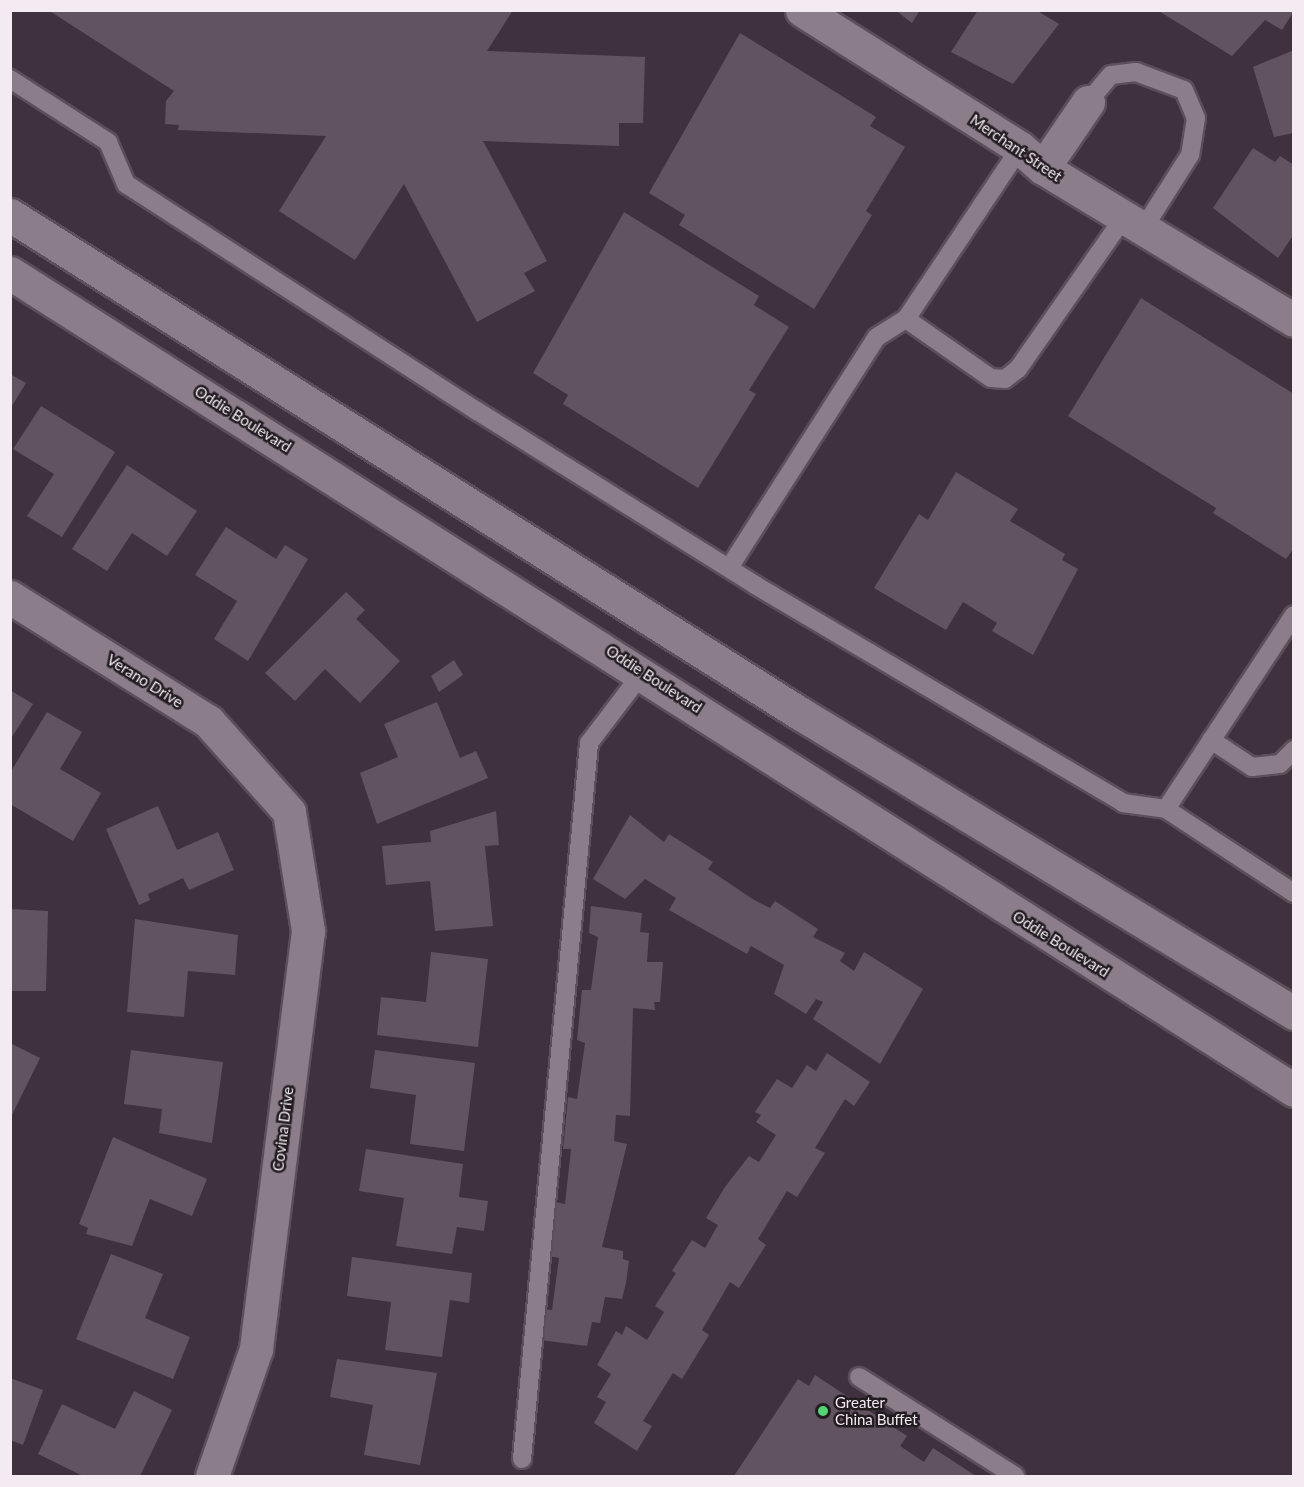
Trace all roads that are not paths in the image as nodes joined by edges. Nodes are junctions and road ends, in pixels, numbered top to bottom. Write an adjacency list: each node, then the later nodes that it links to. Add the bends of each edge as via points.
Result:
1 (802, 10): 4 (main road, Merchant Street)
2 (10, 79): 10 (lane, via 108,142 126,184)
3 (1088, 102): 4 (main road); 6 (lane, via 1111,75 1136,72 1184,90 1196,118 1190,155)
4 (1031, 158): 6 (main road, Merchant Street); 8 (lane)
5 (10, 215): 19 (main road, via 801,714)
6 (1135, 220): 8 (lane, via 1018,369 1005,379 991,378); 9 (main road, Merchant Street)
7 (10, 273): 13 (main road, Oddie Boulevard)
8 (906, 319): 10 (lane, via 877,337)
9 (1293, 320)
10 (729, 568): 17 (lane, via 1123,803)
11 (10, 597): 16 (main road, Verano Drive, via 208,721)
12 (1293, 615): 14 (lane)
13 (643, 672): 20 (main road, Oddie Boulevard); 22 (lane, via 589,743)
14 (1211, 740): 15 (lane, via 1252,767 1280,764); 17 (lane)
15 (1293, 750)
16 (264, 784): 23 (main road, Covina Drive, via 289,812 308,931 256,1349)
17 (1166, 809): 18 (lane)
18 (1293, 893)
19 (1293, 1013)
20 (1293, 1090)
21 (860, 1377): 24 (lane)
22 (522, 1459)
23 (212, 1476)
24 (1015, 1476)

